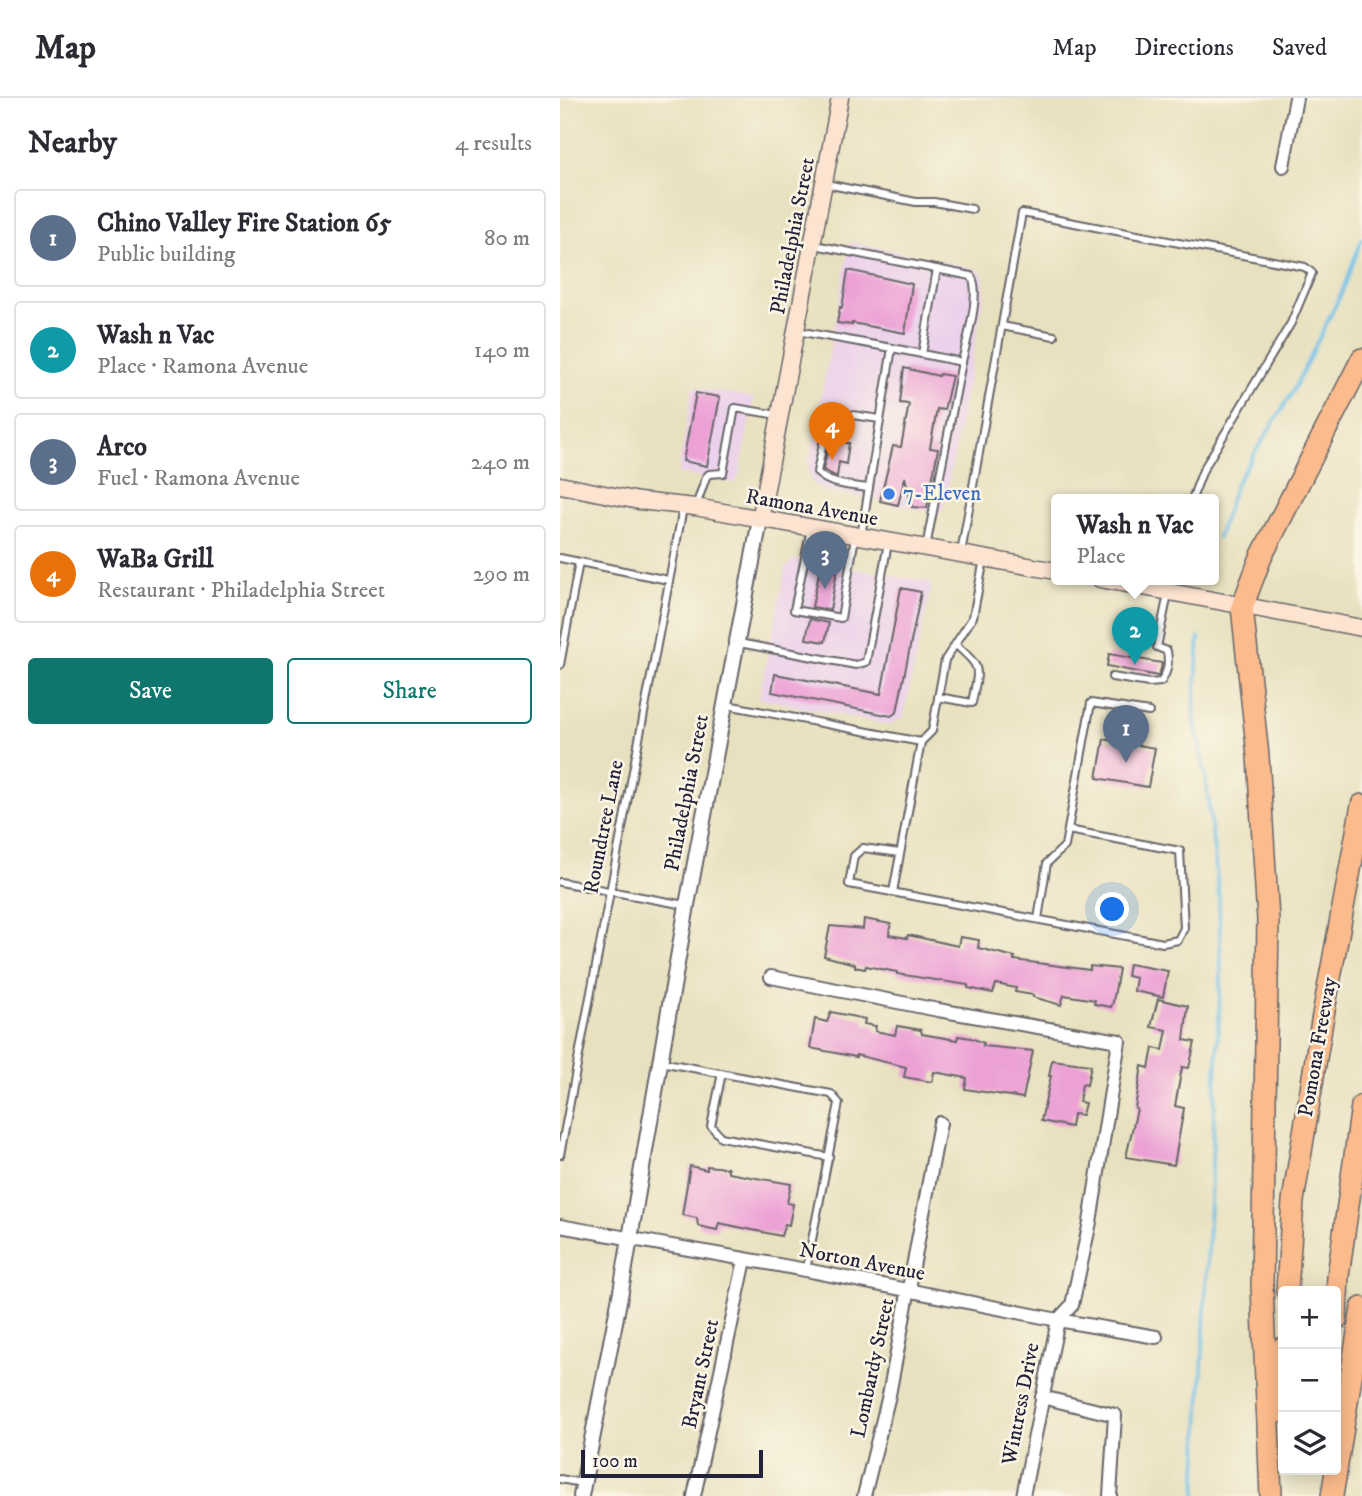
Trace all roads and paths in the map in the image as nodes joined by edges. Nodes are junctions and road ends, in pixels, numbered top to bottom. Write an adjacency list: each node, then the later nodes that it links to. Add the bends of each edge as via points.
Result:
1 (840, 98): 4 (main road, Philadelphia Street)
2 (1296, 98): 3 (street)
3 (1283, 166)
4 (824, 184): 5 (lane); 6 (main road, Philadelphia Street)
5 (972, 209)
6 (813, 245): 7 (lane); 9 (main road, Philadelphia Street)
7 (937, 269): 12 (lane); 14 (lane, via 971,275 975,283)
8 (1002, 326): 10 (lane); 19 (lane, via 1022,214 1305,267 1312,273 1291,323 1209,458); 26 (lane)
9 (797, 331): 11 (lane); 15 (main road, Philadelphia Street)
10 (1054, 336)
11 (892, 348): 12 (lane); 16 (lane)
12 (922, 354): 14 (lane)
13 (1362, 359): 34 (highway, via 1261,557)
14 (962, 362): 25 (lane)
15 (780, 415): 20 (lane, Roundtree Lane, via 735,408 723,473 709,474); 21 (main road, Philadelphia Street)
16 (880, 419): 18 (lane); 18 (lane, via 838,412 829,415 817,472 821,478)
17 (560, 485): 20 (main road, Ramona Avenue)
18 (869, 488): 23 (lane)
19 (1194, 494)
20 (689, 506): 21 (main road, Ramona Avenue); 31 (lane, Roundtree Lane)
21 (760, 520): 22 (main road, Ramona Avenue); 36 (street, Philadelphia Street)
22 (811, 529): 23 (main road, Ramona Avenue); 23 (lane, via 794,610 841,618)
23 (858, 538): 24 (main road, Ramona Avenue)
24 (888, 543): 25 (main road, Ramona Avenue); 36 (lane, via 866,662 856,665)
25 (926, 549): 26 (main road, Ramona Avenue)
26 (960, 555): 28 (main road, Ramona Avenue)
27 (560, 558): 29 (lane)
28 (984, 559): 30 (main road, Ramona Avenue); 37 (lane, via 973,617)
29 (579, 562): 31 (lane); 38 (lane)
30 (1051, 570)
31 (668, 580): 48 (lane, Roundtree Lane)
32 (1132, 585): 33 (main road)
33 (1168, 593): 34 (main road); 39 (lane, via 1157,647 1167,651 1169,662 1161,682)
34 (1242, 607): 35 (main road); 78 (highway, via 1258,756 1268,920 1262,1286)
35 (1359, 628)
36 (737, 642): 41 (street, Philadelphia Street)
37 (956, 645): 40 (lane, via 945,660); 40 (lane, via 978,668 972,703)
38 (560, 665)
39 (1112, 677)
40 (939, 697): 43 (lane, via 932,731)
41 (725, 705): 43 (lane); 50 (street, Philadelphia Street)
42 (1149, 712): 45 (lane, via 1091,703)
43 (920, 742): 46 (lane)
44 (1362, 805): 63 (highway, Pomona Freeway, via 1293,1201)
45 (1068, 830): 51 (lane, via 1065,846 1047,863); 51 (lane, via 1180,851 1184,928 1178,940 1163,943)
46 (901, 853): 49 (lane); 49 (lane, via 863,848 854,856 849,884)
47 (560, 882): 48 (lane)
48 (610, 892): 50 (lane); 57 (lane, Roundtree Lane)
49 (893, 892): 51 (lane)
50 (687, 905): 53 (street, Philadelphia Street)
51 (1038, 919)
52 (771, 976): 67 (street, Wintress Drive, via 1119,1041 1072,1305)
53 (661, 1062): 54 (lane); 60 (street, Philadelphia Street)
54 (722, 1073): 58 (lane, via 831,1094 839,1103); 58 (lane, via 711,1126 721,1137)
55 (1362, 1106): 64 (highway)
56 (940, 1123): 65 (street, Lombardy Street)
57 (560, 1155)
58 (829, 1157): 62 (lane)
59 (560, 1226): 60 (street, Norton Avenue)
60 (630, 1238): 61 (street, Norton Avenue); 73 (street, Philadelphia Street)
61 (745, 1260): 62 (street, Norton Avenue); 74 (street, Bryant Street)
62 (806, 1270): 65 (street, Norton Avenue)
63 (1287, 1286)
64 (1338, 1286)
65 (908, 1290): 67 (street, Norton Avenue); 75 (street, Lombardy Street)
66 (1362, 1308): 79 (highway)
67 (1058, 1320): 68 (street, Norton Avenue); 70 (street, Wintress Drive)
68 (1156, 1337)
69 (1283, 1349): 78 (highway)
70 (1042, 1397): 76 (street, Wintress Drive); 77 (street, via 1115,1415)
71 (1329, 1475): 79 (highway)
72 (560, 1479): 73 (lane)
73 (582, 1490)
74 (694, 1496)
75 (864, 1496)
76 (1023, 1496)
77 (1110, 1496)
78 (1272, 1496)
79 (1330, 1496)

